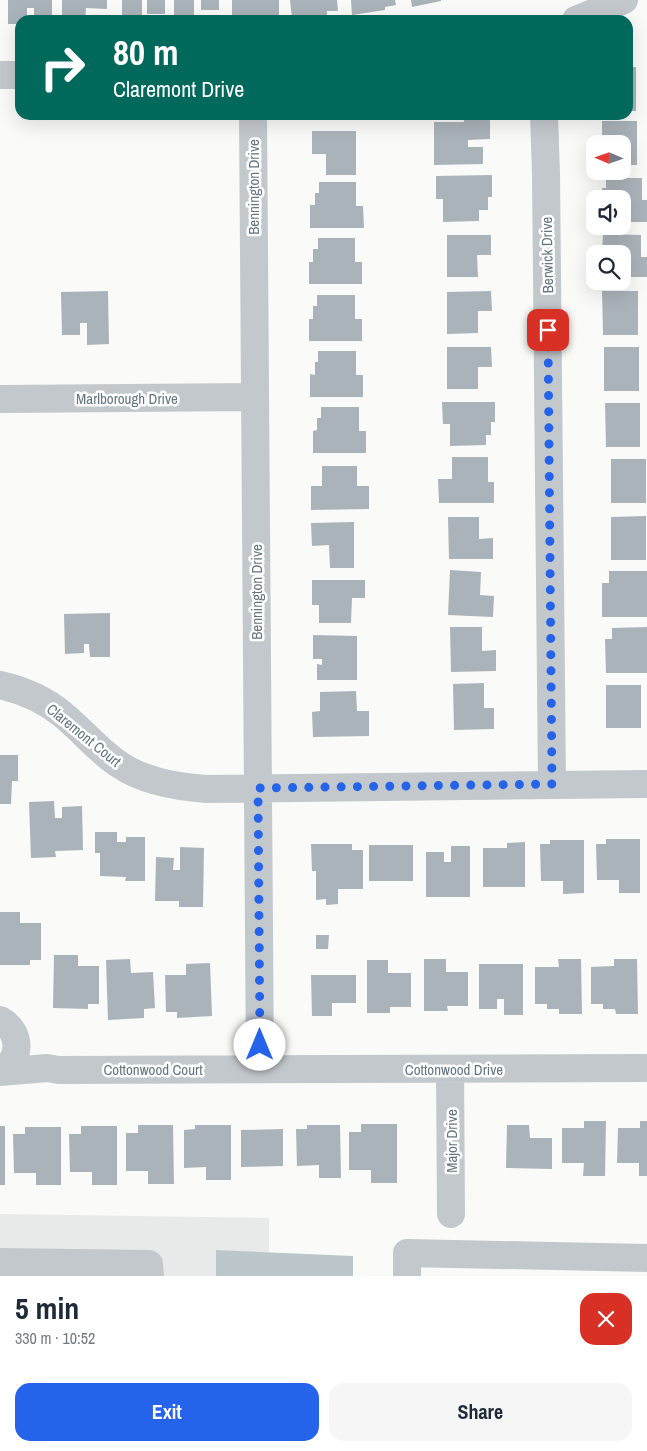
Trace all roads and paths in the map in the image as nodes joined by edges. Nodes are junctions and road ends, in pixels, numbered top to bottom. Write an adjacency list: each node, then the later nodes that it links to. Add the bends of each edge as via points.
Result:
1 (624, 0): 2 (street)
2 (588, 15)
3 (15, 75): 4 (street)
4 (0, 76)
5 (253, 120): 7 (street, Bennington Drive)
6 (544, 120): 10 (street, Berwick Drive)
7 (255, 397): 8 (street, Marlborough Drive); 12 (street, Bennington Drive)
8 (0, 399)
9 (0, 685): 12 (street, Claremont Court, via 46,703 120,766 142,776 182,787)
10 (552, 784): 11 (street, Claremont Court); 12 (street, Claremont Court)
11 (647, 784)
12 (258, 788): 16 (street, Bennington Drive)
13 (8, 1029): 14 (street, Cottonwood Court); 18 (street, Cottonwood Court, via 17,1048 10,1064)
14 (46, 1068): 16 (street, Cottonwood Court); 18 (street, Cottonwood Court)
15 (647, 1068): 17 (street, Cottonwood Drive)
16 (260, 1069): 17 (street, Cottonwood Drive)
17 (450, 1069): 19 (street, Major Drive)
18 (0, 1071)
19 (451, 1214)
20 (647, 1258): 23 (street, via 407,1253)
21 (0, 1262): 22 (street, via 149,1264)
22 (150, 1276)
23 (407, 1276)

